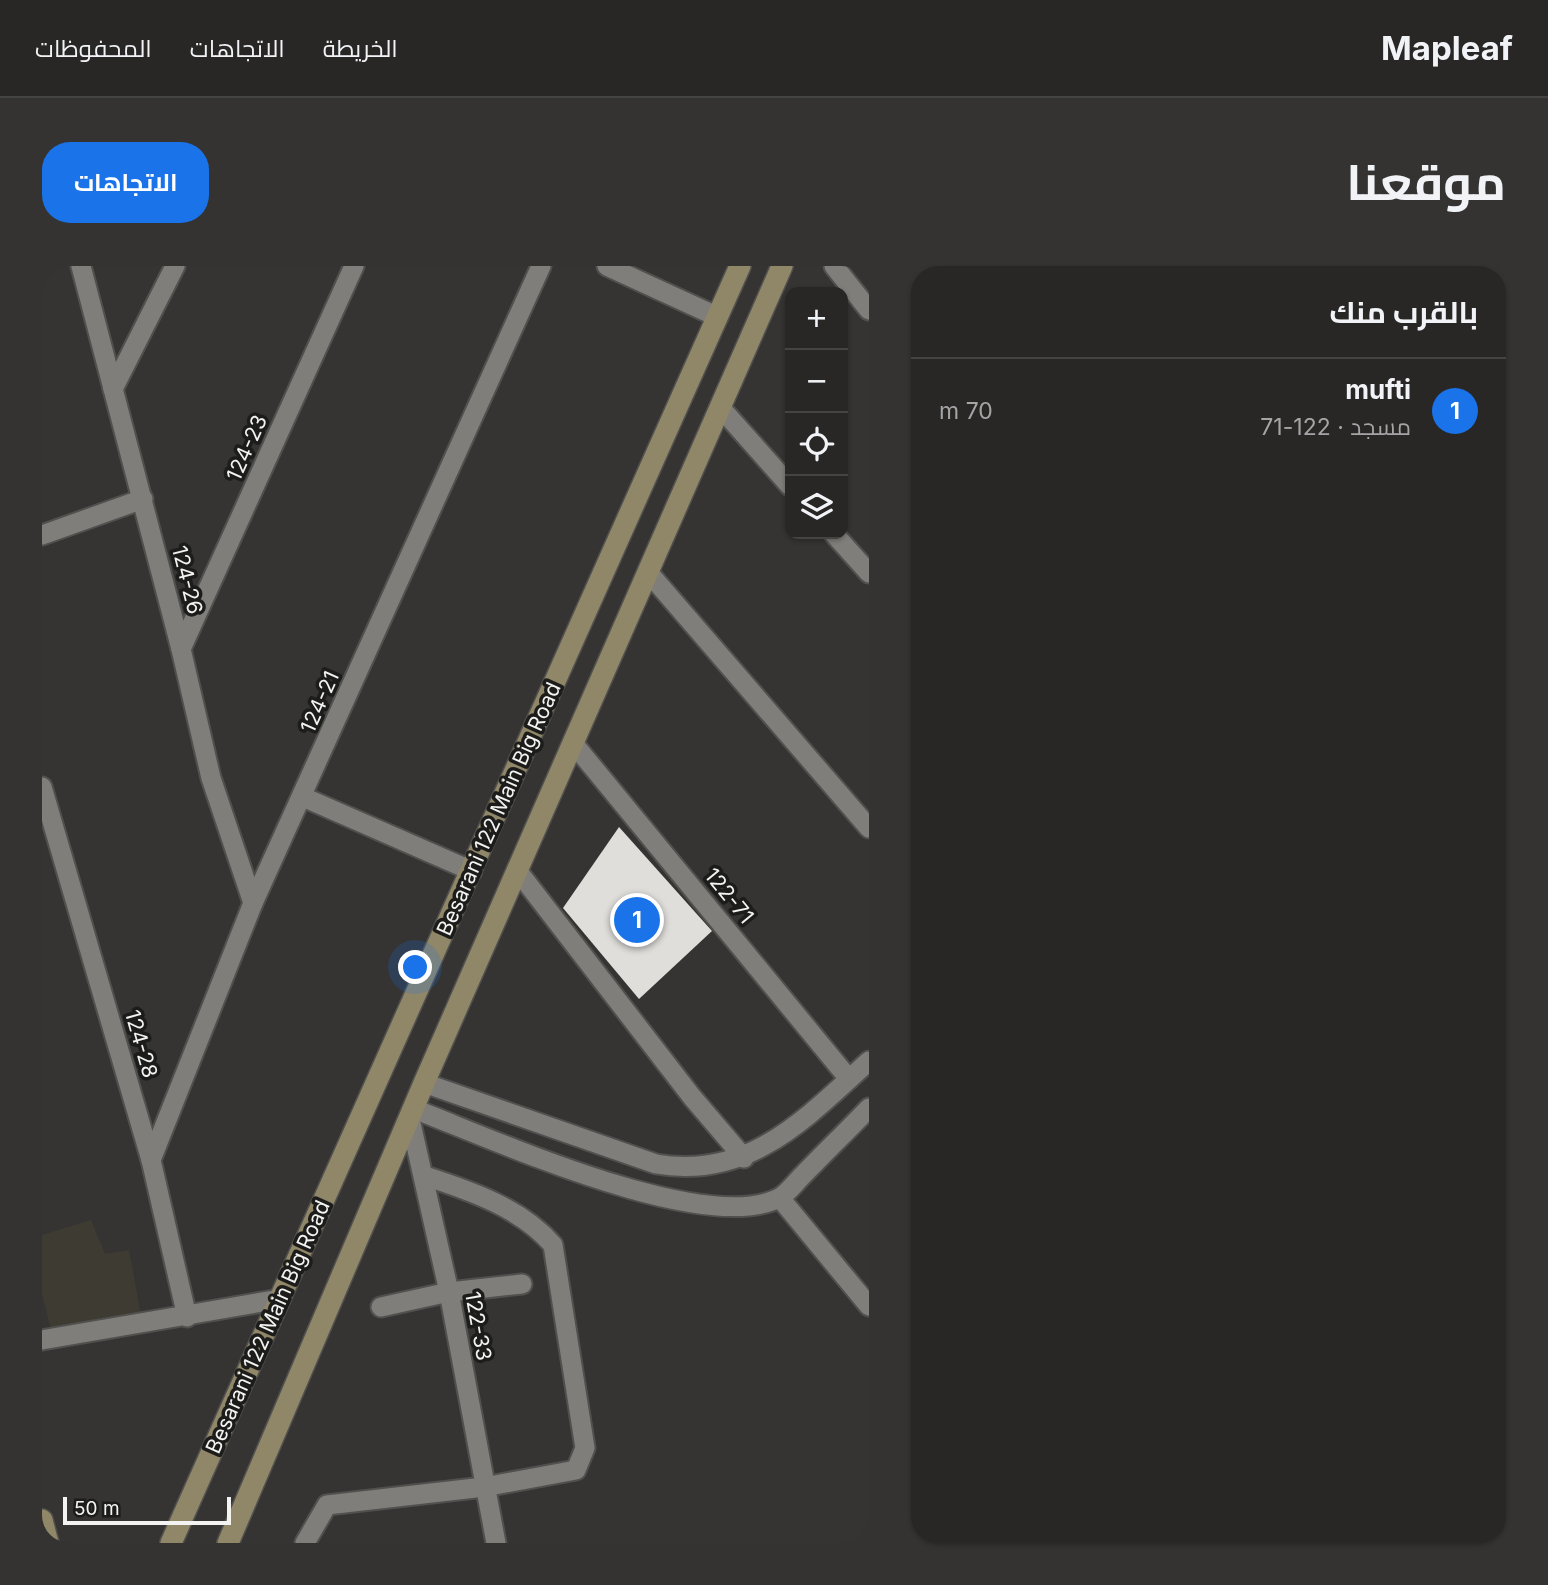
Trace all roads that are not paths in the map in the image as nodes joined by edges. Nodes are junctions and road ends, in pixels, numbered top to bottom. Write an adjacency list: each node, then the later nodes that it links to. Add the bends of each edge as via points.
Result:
1 (81, 266): 12 (street, 124-26)
2 (175, 266): 12 (street)
3 (354, 266): 20 (street, 124-23)
4 (541, 266): 23 (street, 124-21)
5 (607, 266): 11 (street)
6 (740, 266): 11 (main road, Besarani 122 Main Big Road)
7 (748, 266): 9 (main road)
8 (834, 266): 10 (street)
9 (779, 273): 13 (main road, Besarani 122 Main Big Road)
10 (869, 310)
11 (718, 317): 26 (main road, Besarani 122 Main Big Road)
12 (113, 389): 15 (street, 124-26)
13 (720, 407): 14 (street); 18 (main road, Besarani 122 Main Big Road)
14 (785, 479)
15 (143, 499): 16 (street); 20 (street, 124-26)
16 (42, 535)
17 (838, 539): 19 (street)
18 (648, 572): 21 (main road, Besarani 122 Main Big Road); 24 (street)
19 (869, 573)
20 (181, 649): 27 (street, 124-26, via 211,778)
21 (573, 743): 25 (main road, Besarani 122 Main Big Road); 29 (street, 122-71)
22 (42, 787): 34 (street, 124-28)
23 (303, 797): 26 (street); 27 (street, 124-21)
24 (869, 828)
25 (517, 870): 30 (main road, Besarani 122 Main Big Road); 33 (street)
26 (472, 871): 39 (main road, Besarani 122 Main Big Road)
27 (253, 903): 34 (street, 124-21)
28 (869, 1061): 29 (street)
29 (849, 1079): 33 (street, via 778,1137)
30 (424, 1083): 32 (main road, Besarani 122 Main Big Road); 33 (street, via 656,1164 714,1166)
31 (869, 1108): 36 (street)
32 (412, 1114): 35 (street, 122-33); 36 (street, via 642,1193 687,1204 749,1206); 48 (main road, Besarani 122 Main Big Road)
33 (744, 1158)
34 (151, 1160): 42 (street, 124-28)
35 (425, 1176): 38 (street, 122-33); 44 (street, via 471,1191 516,1214 553,1245 584,1448 576,1470)
36 (780, 1198): 41 (street)
37 (522, 1284): 38 (street)
38 (449, 1292): 40 (street); 44 (street, 122-33)
39 (280, 1299): 42 (street); 47 (main road, Besarani 122 Main Big Road)
40 (380, 1307)
41 (869, 1307)
42 (187, 1317): 43 (street)
43 (42, 1340)
44 (484, 1487): 49 (street, via 327,1506); 50 (street, 122-33)
45 (42, 1520): 46 (main road)
46 (48, 1543)
47 (171, 1543)
48 (228, 1543)
49 (305, 1543)
50 (496, 1543)

